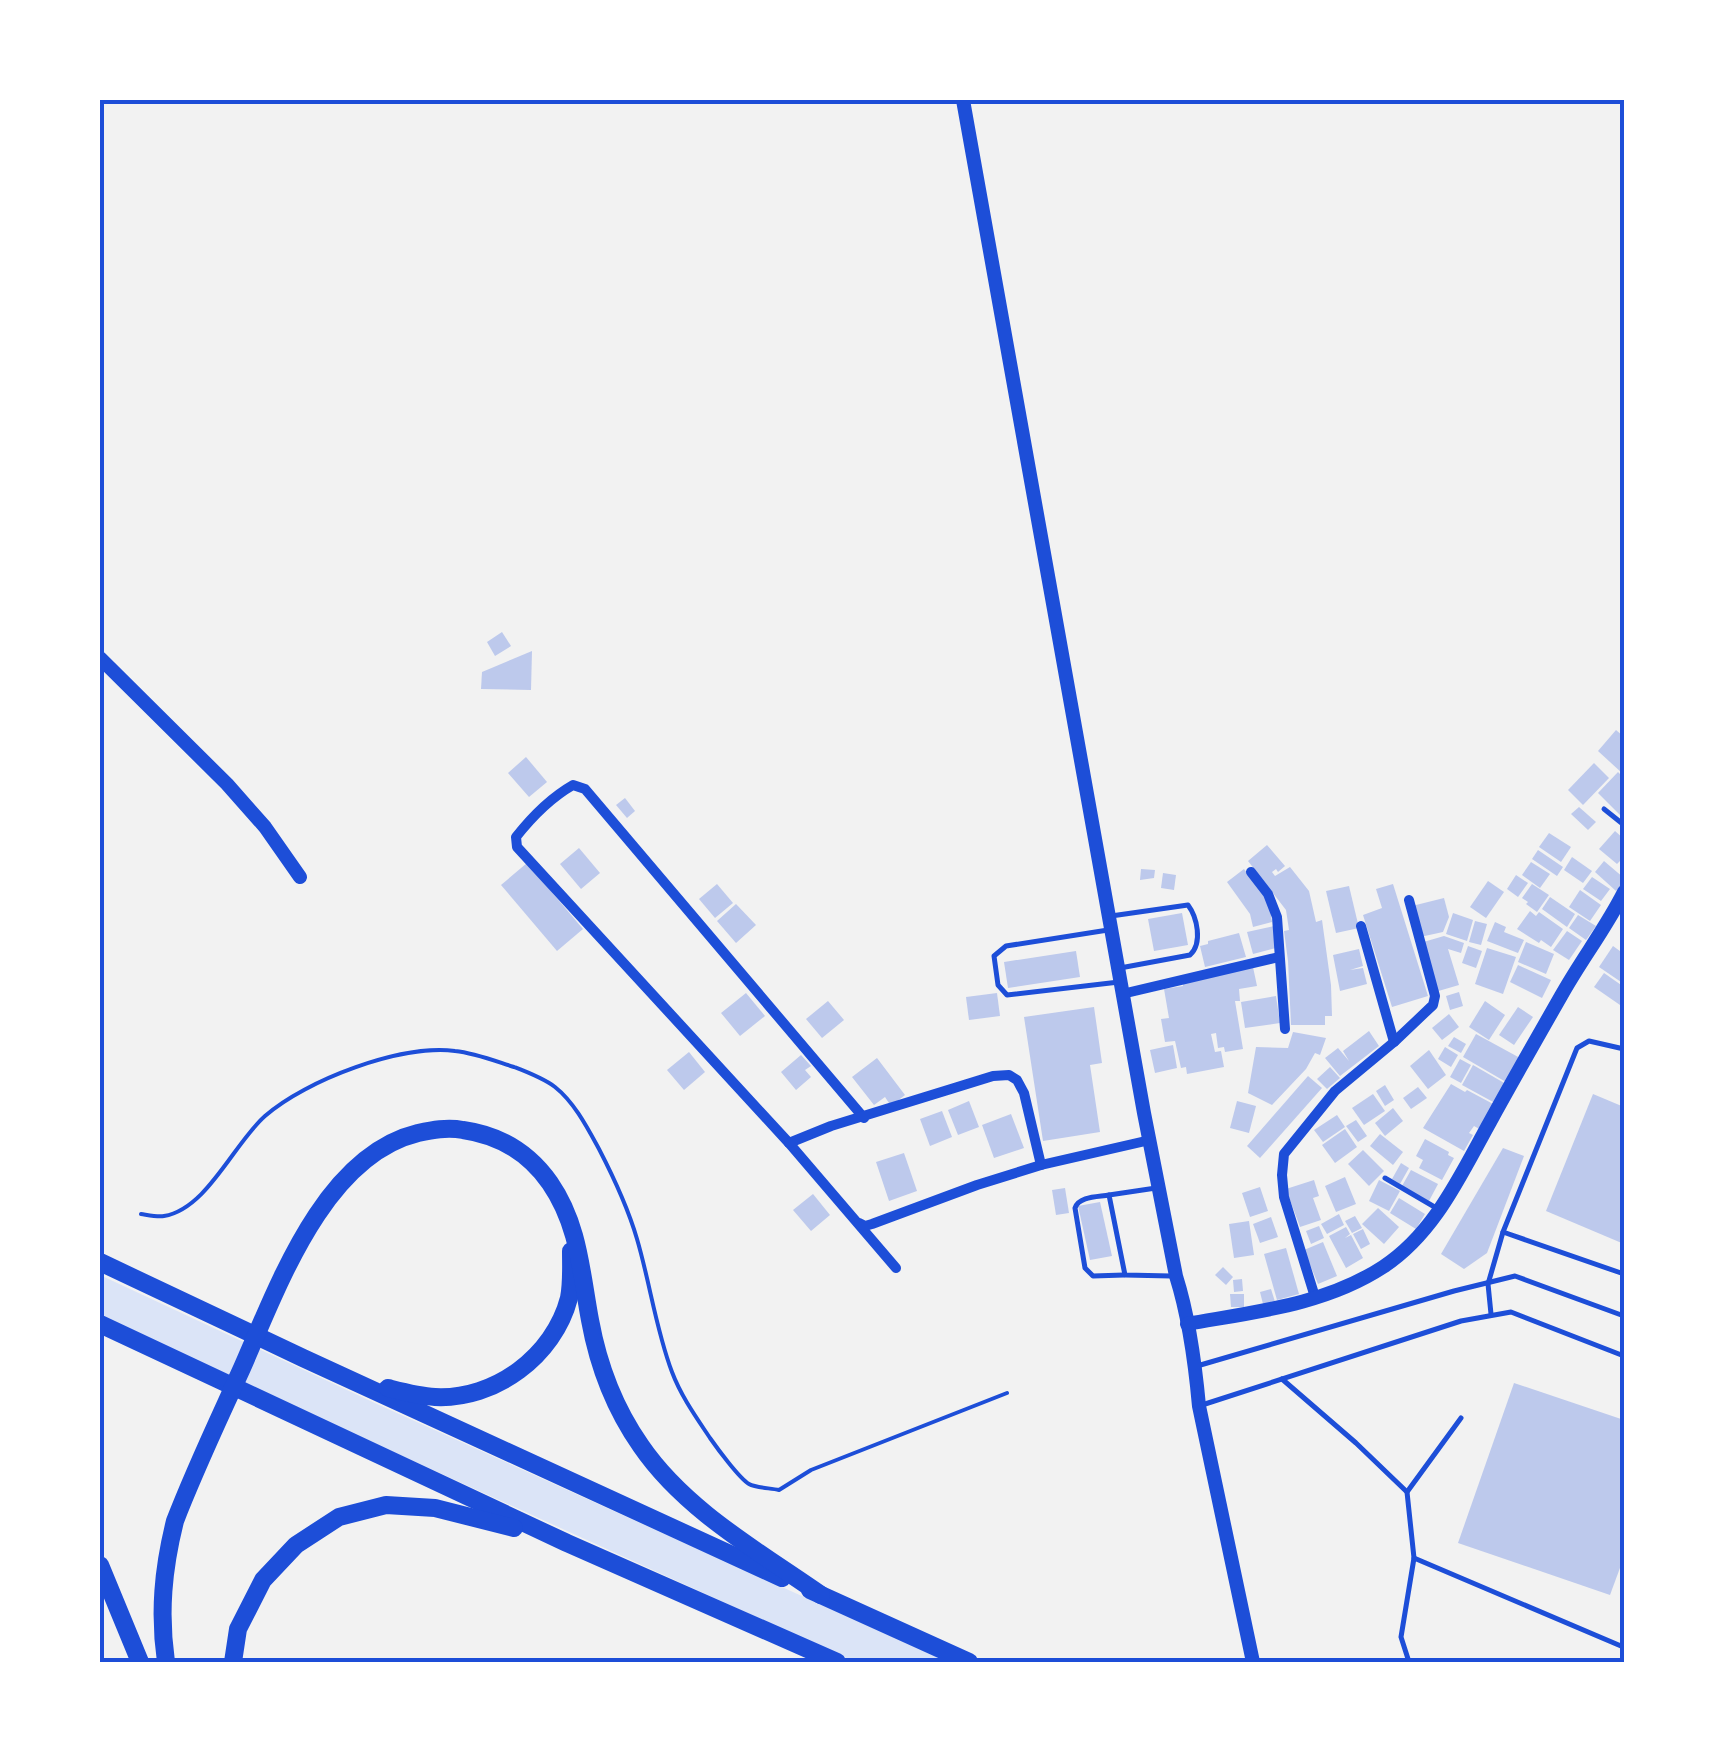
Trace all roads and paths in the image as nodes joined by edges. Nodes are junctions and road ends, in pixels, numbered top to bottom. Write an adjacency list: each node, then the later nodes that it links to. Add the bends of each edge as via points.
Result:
1 (963, 100): 9 (main road)
2 (100, 658): 6 (main road, via 227,784)
3 (1604, 809): 4 (lane)
4 (1624, 825)
5 (1251, 872): 11 (street, via 1273,904)
6 (300, 878)
7 (1624, 892): 23 (main road)
8 (1409, 900): 14 (street, via 1435,996)
9 (1110, 923): 12 (main road); 12 (lane, via 1188,905 1198,941 1190,955); 12 (lane, via 1006,946 994,956 998,985 1007,995)
10 (1362, 926): 14 (street)
11 (1279, 957): 12 (street); 13 (street)
12 (1120, 981): 17 (main road)
13 (1284, 1029)
14 (1394, 1042): 33 (street, via 1335,1091 1284,1154 1284,1197)
15 (1624, 1049): 26 (lane, via 1589,1042 1577,1048)
16 (864, 1118): 18 (street); 18 (street, via 585,789 573,785 562,791 523,828 517,848); 19 (street, via 1010,1075 1024,1093)
17 (1150, 1140): 19 (street); 21 (main road)
18 (788, 1144): 24 (street)
19 (1041, 1165): 24 (street, via 866,1226)
20 (1385, 1178): 23 (lane)
21 (1159, 1188): 22 (lane); 31 (main road)
22 (1109, 1196): 30 (lane); 30 (lane, via 1076,1203 1085,1268 1093,1276)
23 (1440, 1210): 33 (main road, via 1382,1268)
24 (858, 1222): 28 (street)
25 (571, 1224): 39 (highway, via 564,1311 537,1354 500,1383 438,1398 390,1389); 48 (highway, via 594,1342 610,1390 641,1447 707,1515); 51 (highway, via 534,1162 474,1132 453,1128 406,1136 361,1163 328,1200 284,1272 175,1521 162,1594)
26 (1503, 1232): 29 (lane); 32 (lane)
27 (100, 1262): 39 (highway)
28 (896, 1268)
29 (1624, 1274)
30 (1125, 1275): 31 (lane)
31 (1176, 1276): 37 (main road)
32 (1488, 1284): 34 (lane); 35 (lane, via 1514,1276); 40 (lane)
33 (1315, 1298): 37 (main road)
34 (1491, 1314): 38 (lane, via 1511,1312); 41 (lane)
35 (1624, 1316)
36 (100, 1324): 45 (highway)
37 (1188, 1324): 40 (main road)
38 (1624, 1356)
39 (303, 1358): 48 (highway)
40 (1196, 1367): 42 (main road)
41 (1282, 1379): 42 (lane); 44 (lane)
42 (1200, 1406): 55 (main road)
43 (1461, 1418): 44 (lane)
44 (1407, 1492): 46 (lane)
45 (567, 1542): 52 (highway, via 435,1508 386,1505 340,1517 296,1545 263,1580 238,1629); 53 (highway)
46 (1414, 1558): 49 (lane); 56 (lane, via 1401,1637)
47 (100, 1565): 50 (highway)
48 (820, 1595): 54 (highway)
49 (1621, 1646)
50 (140, 1662)
51 (166, 1662)
52 (233, 1662)
53 (836, 1662)
54 (970, 1662)
55 (1253, 1662)
56 (1408, 1662)

